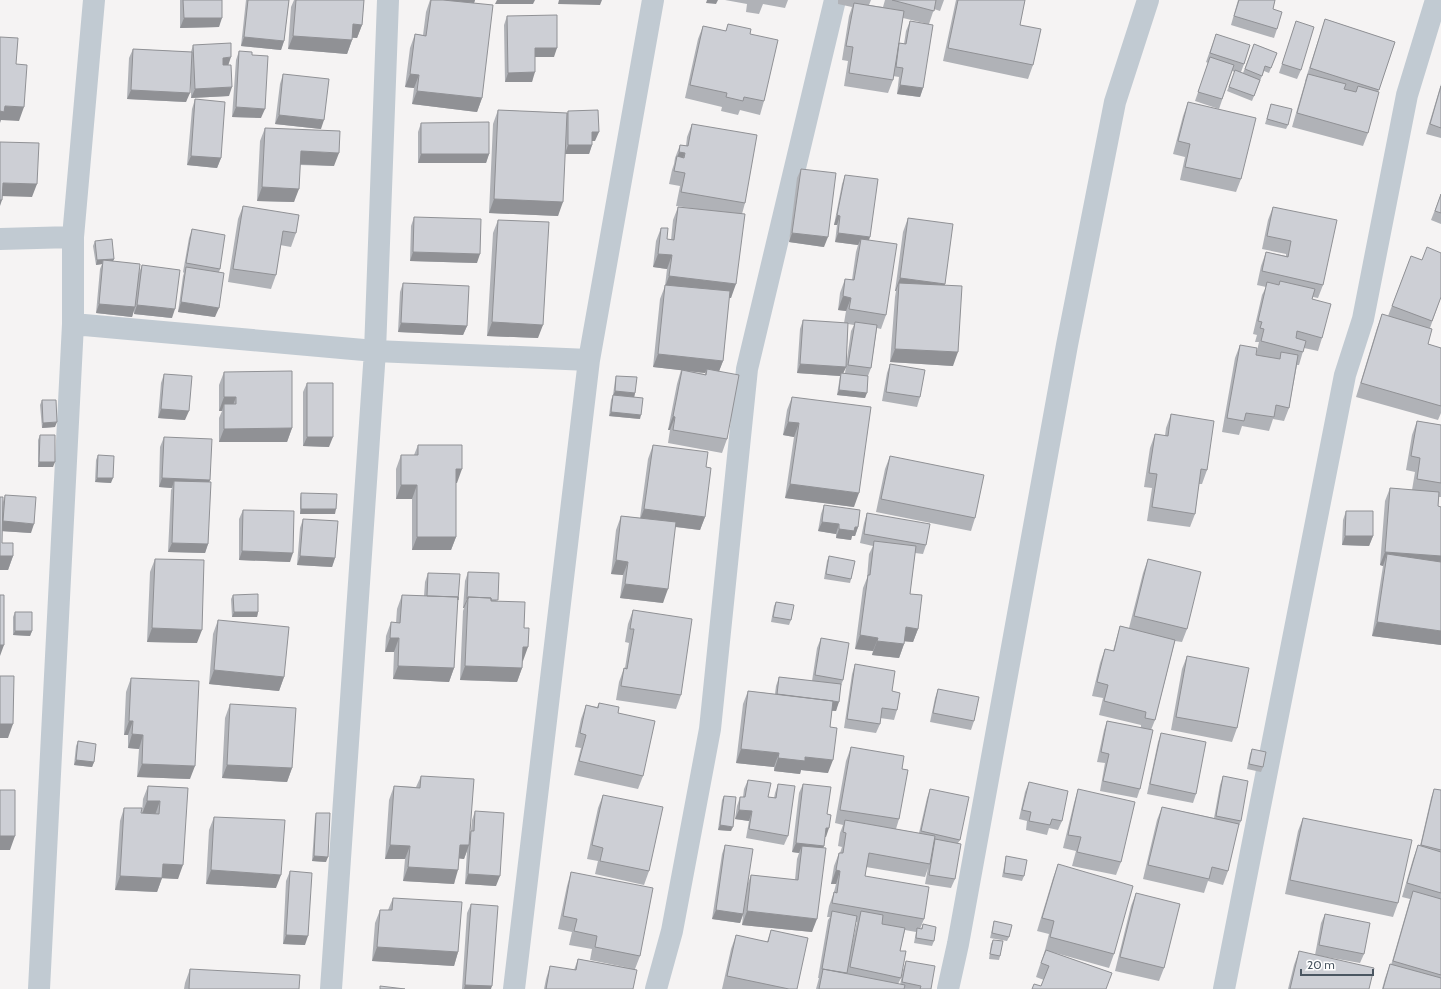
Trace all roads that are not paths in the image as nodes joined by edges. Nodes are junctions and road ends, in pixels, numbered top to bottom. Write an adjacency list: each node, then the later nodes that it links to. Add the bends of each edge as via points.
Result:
1 (94, 0): 7 (street)
2 (388, 0): 10 (street)
3 (653, 0): 11 (street)
4 (835, 0): 15 (street, via 747,369 710,729 672,931)
5 (1148, 0): 16 (street, via 1114,110 1067,345)
6 (1429, 2): 17 (street, via 1407,96 1363,319 1345,375)
7 (73, 237): 8 (street); 9 (street)
8 (0, 239)
9 (73, 324): 10 (street); 12 (street)
10 (375, 351): 11 (street); 13 (street)
11 (588, 360): 14 (street)
12 (39, 989)
13 (331, 989)
14 (514, 989)
15 (656, 989)
16 (948, 989)
17 (1224, 989)

